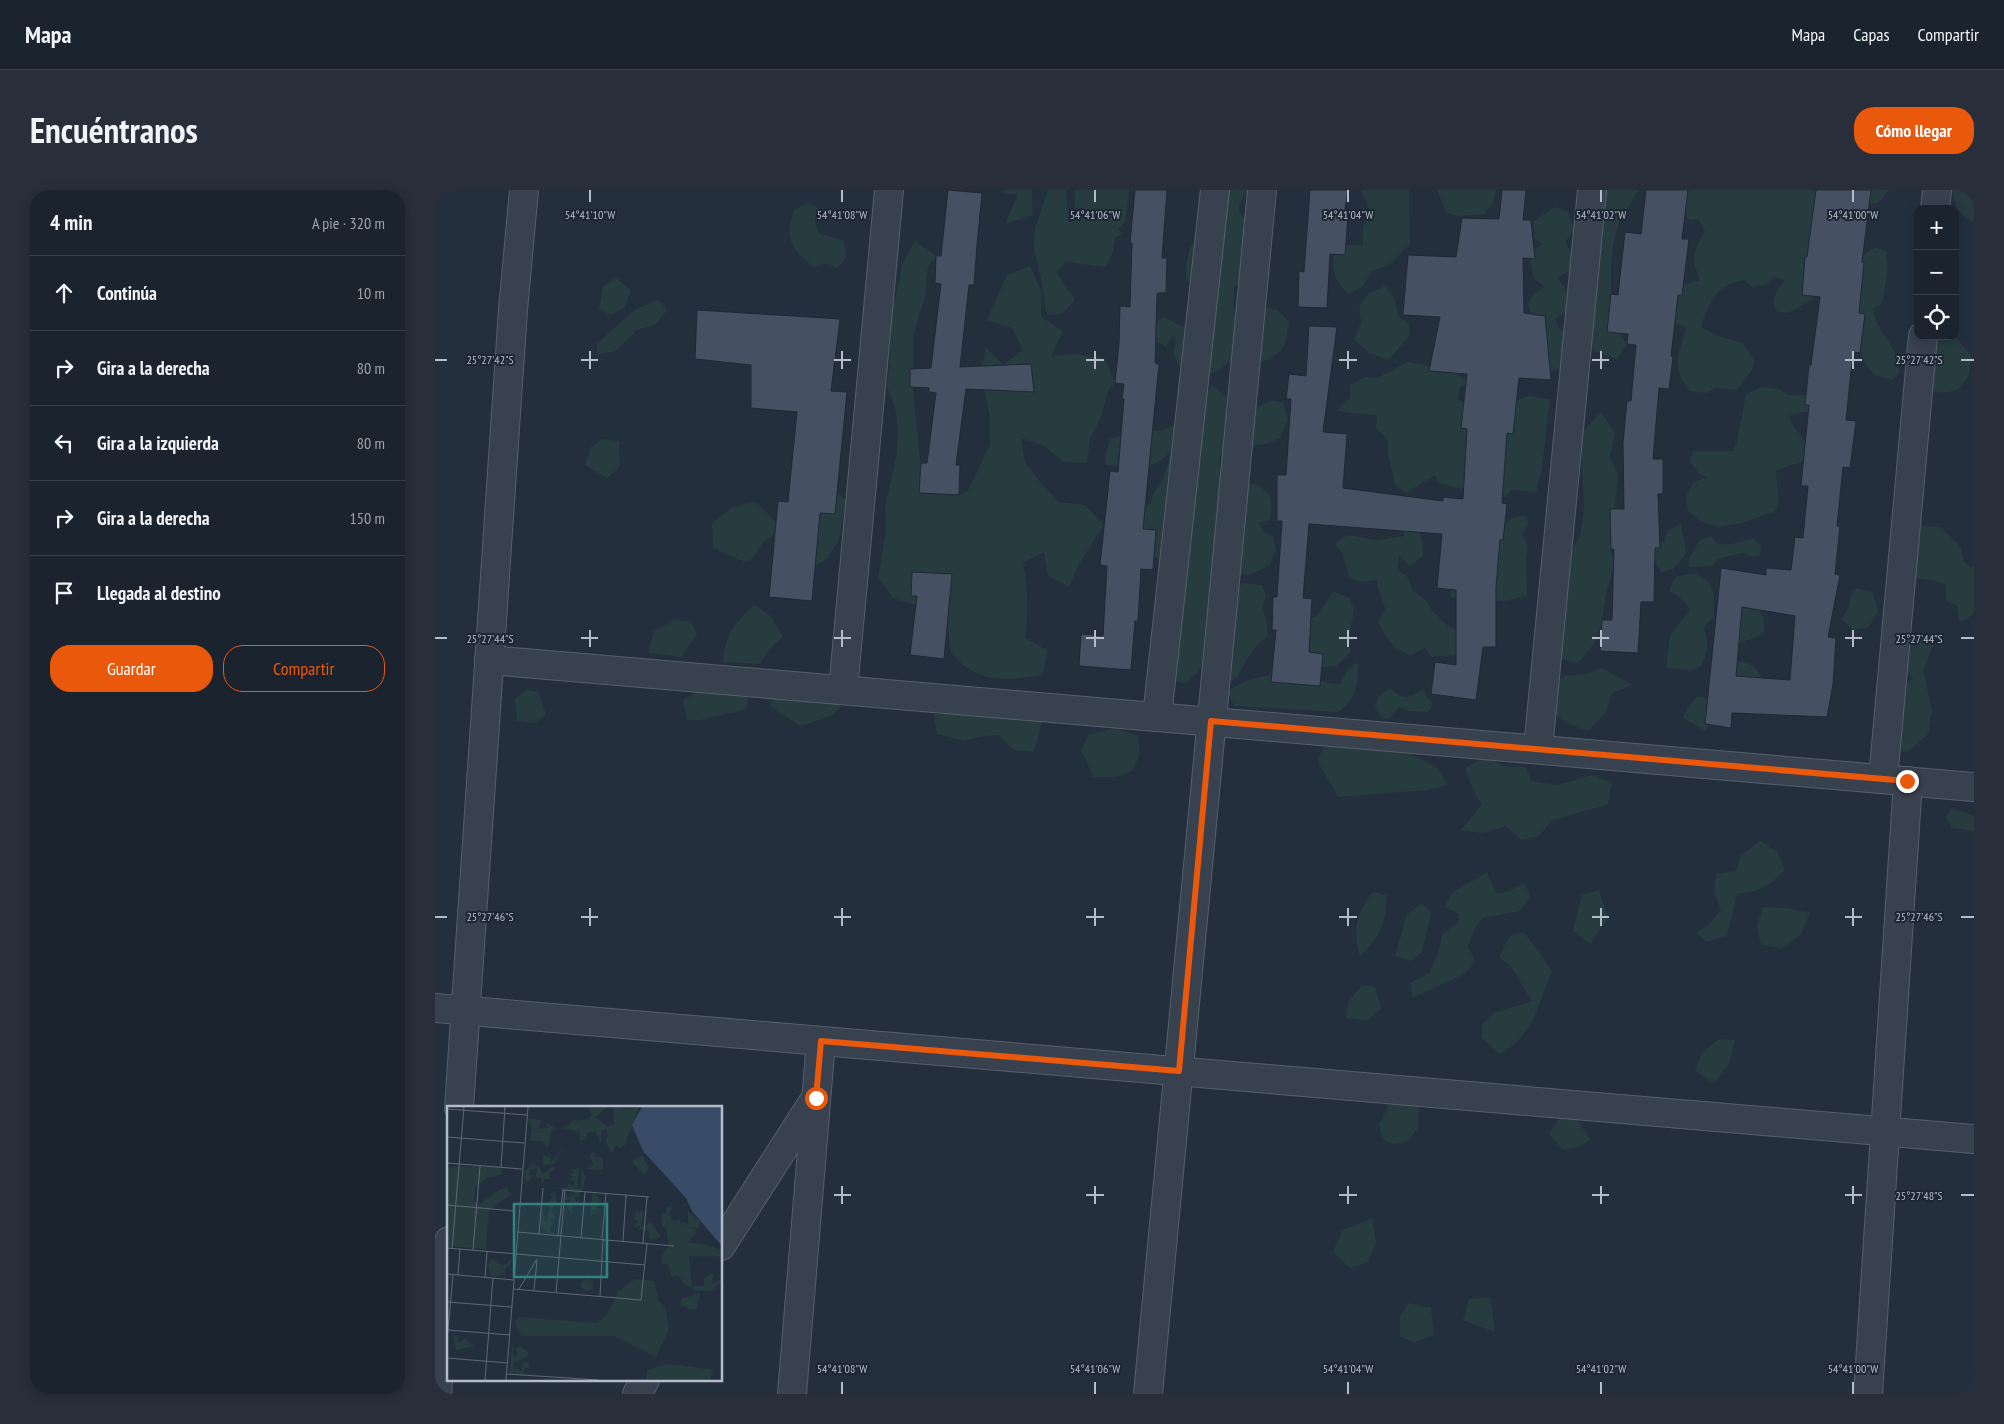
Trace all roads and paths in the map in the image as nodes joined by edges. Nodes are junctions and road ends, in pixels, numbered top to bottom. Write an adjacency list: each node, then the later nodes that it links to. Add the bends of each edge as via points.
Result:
1 (523, 190): 9 (street)
2 (889, 190): 10 (street)
3 (1215, 190): 11 (street)
4 (1262, 190): 12 (street)
5 (1592, 190): 13 (street)
6 (1937, 190): 7 (street)
7 (1935, 205)
8 (1923, 340): 14 (street)
9 (489, 660): 10 (street); 17 (street)
10 (843, 690): 11 (street)
11 (1157, 717): 12 (street)
12 (1211, 721): 13 (street); 19 (street)
13 (1538, 750): 14 (street)
14 (1895, 780): 15 (street); 22 (street)
15 (1974, 787)
16 (435, 1008): 17 (street)
17 (467, 1011): 18 (street); 21 (street)
18 (821, 1041): 19 (street); 20 (street)
19 (1179, 1071): 22 (street); 30 (street)
20 (816, 1098): 24 (street); 29 (street)
21 (459, 1106)
22 (1885, 1131): 23 (street); 31 (street)
23 (1974, 1139)
24 (723, 1243)
25 (447, 1266): 27 (street)
26 (644, 1382): 28 (street)
27 (437, 1394)
28 (637, 1394)
29 (792, 1394)
30 (1148, 1394)
31 (1868, 1394)

